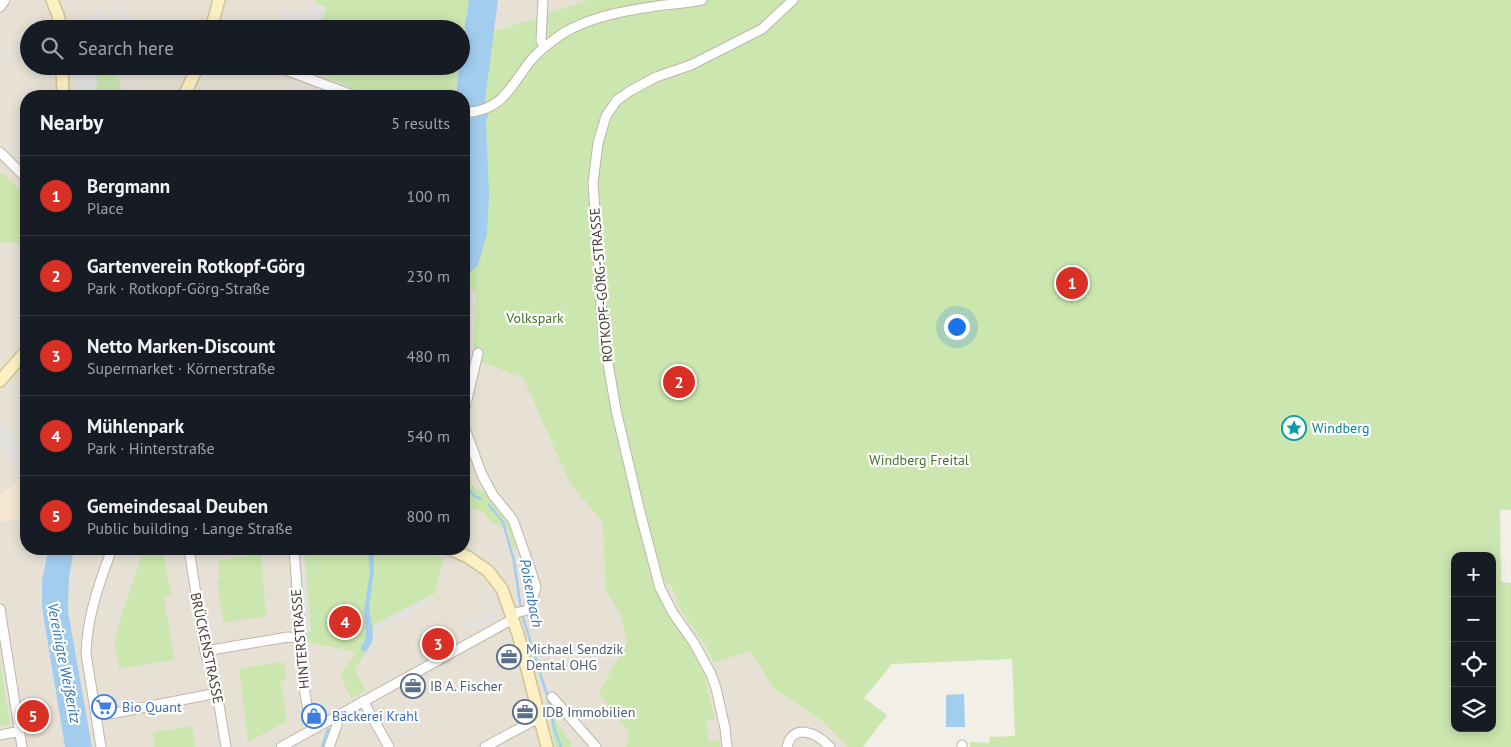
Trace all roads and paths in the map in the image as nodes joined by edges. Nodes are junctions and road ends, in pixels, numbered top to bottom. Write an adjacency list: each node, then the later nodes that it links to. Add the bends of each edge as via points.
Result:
1 (5, 0): 8 (street)
2 (52, 0): 10 (main road)
3 (213, 0): 9 (main road)
4 (219, 0): 9 (main road)
5 (543, 0): 12 (street, via 541,41)
6 (702, 0): 12 (street, via 594,18)
7 (793, 0): 54 (street, ROTKOPF-GÖRG-STRASSE, via 762,29 691,65 656,78 617,100 606,116 598,143 593,183 603,334 616,410 638,503 660,588 711,674)
8 (0, 7)
9 (215, 15): 11 (main road)
10 (59, 20)
11 (214, 20)
12 (545, 46): 19 (street, via 506,95 486,109)
13 (62, 75): 16 (main road)
14 (194, 75): 17 (main road)
15 (299, 75): 18 (street)
16 (63, 90)
17 (187, 90)
18 (339, 90)
19 (470, 112)
20 (0, 152): 21 (street)
21 (20, 172)
22 (478, 352): 25 (street)
23 (20, 356): 24 (main road)
24 (2, 373)
25 (470, 386)
26 (470, 442): 32 (street, via 493,495 513,520 536,587 527,610)
27 (110, 555): 46 (street, via 89,618 86,638)
28 (190, 555): 34 (street, BRÜCKENSTRASSE)
29 (294, 555): 33 (street, HINTERSTRASSE)
30 (463, 555): 32 (main road, via 488,571)
31 (0, 610): 35 (street)
32 (517, 614): 38 (street); 41 (main road)
33 (299, 638): 34 (street); 42 (street, HINTERSTRASSE, via 304,694)
34 (205, 651): 36 (street, BRÜCKENSTRASSE)
35 (3, 654): 43 (street)
36 (217, 693): 39 (street); 47 (street, BRÜCKENSTRASSE)
37 (552, 696): 53 (street)
38 (363, 702): 40 (street); 50 (street)
39 (110, 714)
40 (334, 718): 42 (street); 49 (street, via 337,726)
41 (540, 719): 51 (street); 52 (main road)
42 (314, 728): 48 (street)
43 (20, 731): 44 (street); 45 (street)
44 (0, 735)
45 (22, 747)
46 (101, 747)
47 (226, 747)
48 (281, 747)
49 (330, 747)
50 (389, 747)
51 (485, 747)
52 (547, 747)
53 (596, 747)
54 (727, 747)
55 (787, 747): 56 (street, via 788,740 803,732 812,733)
56 (830, 747)

